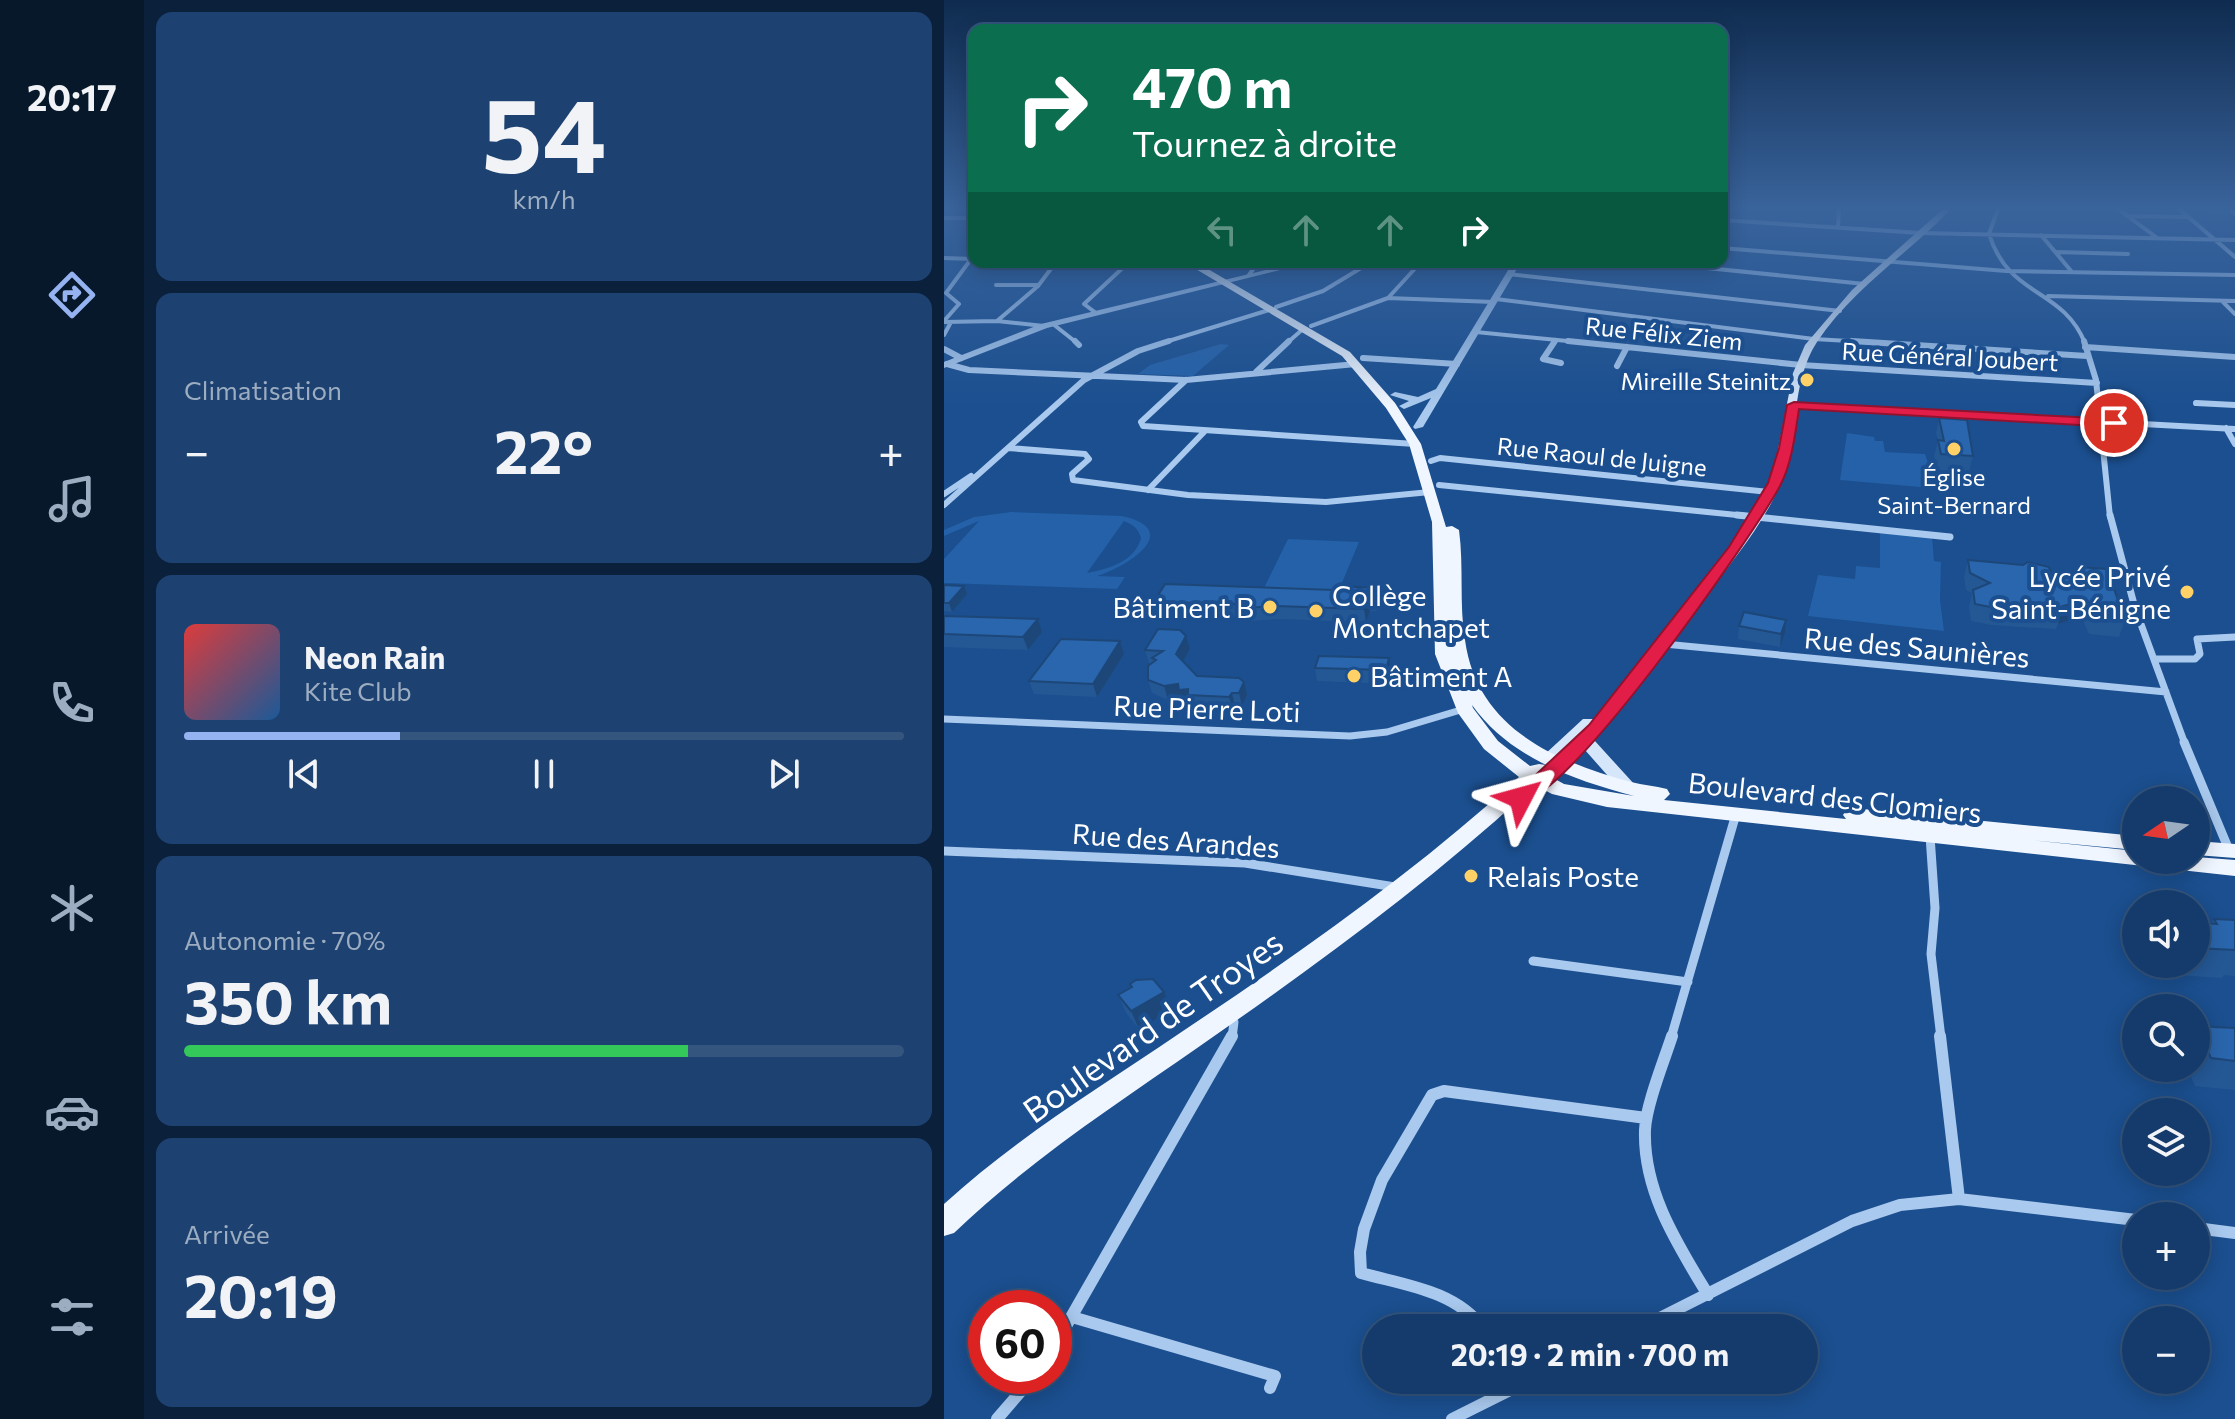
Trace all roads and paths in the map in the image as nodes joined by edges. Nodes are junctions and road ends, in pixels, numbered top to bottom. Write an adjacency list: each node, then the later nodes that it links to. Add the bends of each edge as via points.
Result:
1 (959, 275): 18 (street)
2 (1046, 275): 17 (street)
3 (1115, 275): 26 (street, via 1084,304)
4 (1214, 275): 14 (main road)
5 (1217, 275): 14 (main road)
6 (1249, 275): 14 (street)
7 (1349, 275): 24 (street)
8 (1409, 275): 20 (street)
9 (1508, 275): 21 (street)
10 (1520, 275): 25 (street)
11 (1778, 275): 15 (street)
12 (1875, 275): 15 (main road)
13 (2013, 275): 19 (street)
14 (1225, 281): 24 (main road); 26 (street)
15 (1865, 284): 25 (main road)
16 (996, 285): 17 (street)
17 (1038, 286): 28 (street)
18 (945, 293): 29 (street, via 959,304)
19 (2047, 296): 22 (street); 38 (street)
20 (1388, 298): 21 (street); 31 (street)
21 (1495, 301): 32 (street); 34 (street)
22 (2222, 301): 23 (street); 27 (street)
23 (2235, 301)
24 (1273, 309): 31 (main road); 50 (street, via 1138,351)
25 (1840, 311): 34 (main road)
26 (1096, 313): 30 (street)
27 (2235, 314)
28 (997, 321): 29 (street); 30 (street)
29 (946, 322): 33 (street)
30 (1049, 325): 36 (street); 42 (street)
31 (1307, 328): 43 (main road); 49 (street)
32 (1476, 332): 35 (street, Rue Félix Ziem); 45 (street)
33 (944, 335)
34 (1814, 339): 40 (street); 47 (main road)
35 (1556, 340): 37 (street, Rue Félix Ziem); 44 (street, via 1543,359)
36 (1079, 345)
37 (1627, 347): 47 (street, Rue Félix Ziem); 48 (street)
38 (2085, 347): 40 (street); 41 (street)
39 (944, 349): 42 (street)
40 (2087, 356): 52 (street)
41 (2235, 357)
42 (961, 358): 46 (street)
43 (1360, 361): 45 (street); 49 (street); 53 (main road); 59 (main road, via 1367,376)
44 (1561, 363)
45 (1457, 364): 54 (street)
46 (945, 365): 50 (street)
47 (1801, 365): 52 (street, Rue Général Joubert); 55 (main road)
48 (1617, 366)
49 (1255, 373): 51 (street)
50 (1091, 375): 51 (street); 67 (street)
51 (1186, 380): 64 (street, via 1141,422 1148,428)
52 (2097, 383): 60 (street)
53 (1395, 395): 54 (street); 59 (main road)
54 (1429, 400): 59 (street); 61 (street)
55 (1795, 400): 58 (street); 58 (street); 72 (main road, via 1786,448)
56 (2196, 403): 57 (street)
57 (2235, 405)
58 (1822, 407): 60 (street)
59 (1402, 412): 61 (main road); 65 (main road)
60 (2099, 422): 62 (street); 79 (street, via 2112,525)
61 (1418, 427): 68 (main road)
62 (2226, 428): 63 (street); 66 (street)
63 (2235, 429)
64 (1205, 431): 65 (street); 71 (street)
65 (1415, 444): 70 (main road)
66 (2235, 444)
67 (1008, 448): 69 (street); 71 (street, via 1085,454 1089,459 1072,474 1073,480)
68 (1431, 461): 70 (main road); 72 (street, Rue Raoul de Juigne)
69 (992, 462): 73 (street); 74 (street)
70 (1434, 488): 71 (street, via 1326,502); 75 (street); 82 (main road, via 1441,540 1443,654); 85 (main road, via 1453,539 1456,635 1463,670 1492,720)
71 (1148, 490)
72 (1769, 492): 75 (main road)
73 (944, 494)
74 (944, 505)
75 (1755, 519): 76 (street); 78 (main road)
76 (1950, 537)
77 (2235, 637): 79 (street, via 2197,639 2200,654 2195,659)
78 (1664, 644): 80 (street, Rue des Saunières); 81 (main road)
79 (2154, 659): 80 (street)
80 (2166, 692): 92 (street)
81 (1613, 705): 84 (main road); 85 (main road)
82 (1469, 716): 83 (street, Rue Pierre Loti, via 1350,736); 85 (main road, via 1491,745)
83 (944, 719)
84 (1585, 740): 85 (main road); 86 (main road)
85 (1547, 770): 86 (main road, Boulevard des Clomiers); 87 (main road, Boulevard des Clomiers, via 1571,793); 95 (main road, Boulevard de Troyes)
86 (1639, 791): 89 (main road, Boulevard des Clomiers)
87 (1736, 814): 88 (main road, Boulevard des Clomiers); 97 (street)
88 (1930, 836): 93 (main road, Boulevard des Clomiers); 100 (street, via 1935,908 1931,954)
89 (2122, 842)
90 (944, 851): 95 (street, Rue des Arandes, via 1245,863)
91 (2210, 851): 92 (main road)
92 (2233, 856): 94 (main road)
93 (2122, 857)
94 (2210, 857)
95 (1404, 888): 98 (main road, Boulevard de Troyes)
96 (1533, 961): 97 (street)
97 (1688, 982): 99 (street)
98 (1226, 1014): 102 (main road, Boulevard de Troyes, via 1095,1103); 108 (street, via 1234,1022 1232,1038)
99 (1646, 1118): 105 (street, via 1651,1189); 106 (street, via 1444,1091 1432,1095 1381,1180 1363,1233 1359,1265 1361,1273 1457,1302)
100 (1959, 1199): 101 (street); 105 (street, via 1875,1211)
101 (2122, 1218)
102 (944, 1223)
103 (2210, 1230): 104 (street)
104 (2235, 1233)
105 (1708, 1295): 107 (street)
106 (1474, 1314)
107 (1669, 1314)
108 (1072, 1317): 109 (street, via 1275,1376)
109 (1270, 1388)
110 (1019, 1394): 112 (street)
111 (1492, 1394): 113 (street)
112 (997, 1419)
113 (1452, 1419)

